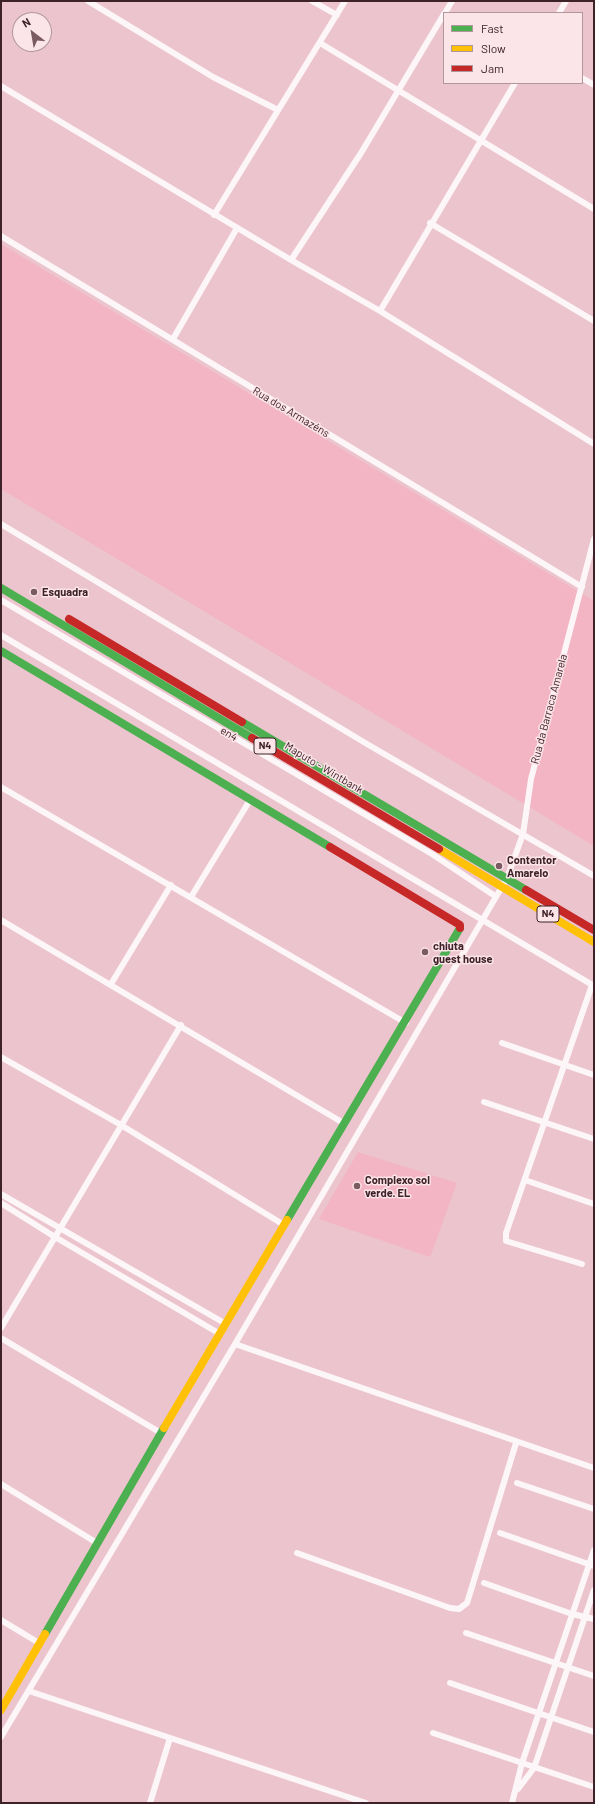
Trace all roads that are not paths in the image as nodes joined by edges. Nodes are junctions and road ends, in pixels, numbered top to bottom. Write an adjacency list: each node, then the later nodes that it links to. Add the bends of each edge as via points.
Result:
1 (88, 1): 16 (street, via 213,77)
2 (312, 1): 8 (street)
3 (345, 1): 8 (street)
4 (452, 1): 6 (street)
5 (566, 1): 7 (street)
6 (445, 12)
7 (560, 12)
8 (336, 16): 10 (street)
9 (443, 16): 15 (street)
10 (320, 43): 15 (street); 16 (street)
11 (583, 79): 13 (street)
12 (514, 84): 17 (street)
13 (594, 85)
14 (1, 86): 19 (street)
15 (399, 91): 17 (street); 23 (street)
16 (278, 110): 19 (street)
17 (480, 141): 18 (street); 20 (street)
18 (594, 209)
19 (214, 214): 21 (street)
20 (430, 224): 24 (street); 25 (street)
21 (237, 228): 23 (street); 26 (street)
22 (1, 236): 26 (street, Rua dos Armazéns)
23 (291, 260): 24 (street)
24 (380, 311): 27 (street)
25 (594, 321)
26 (173, 339): 31 (street, Rua dos Armazéns)
27 (594, 444)
28 (1, 524): 38 (street, via 367,744)
29 (594, 539): 31 (street, Rua da Barraca Amarela)
30 (1, 579): 40 (main road, Maputo - Wintbank / N4)
31 (582, 587): 38 (street, Rua da Barraca Amarela, via 531,779)
32 (1, 588): 42 (main road, Maputo - Wintbank / N4)
33 (1, 600): 43 (street, en4, via 432,854)
34 (1, 635): 46 (street)
35 (1, 651): 37 (main road)
36 (1, 787): 41 (street)
37 (250, 800): 44 (street); 51 (main road, via 460,925)
38 (523, 834): 39 (street); 40 (street, Rua da Barraca Amarela)
39 (594, 876)
40 (507, 878): 42 (street, Rua da Barraca Amarela); 47 (main road, Maputo - Wintbank / N4)
41 (171, 885): 44 (street); 49 (street)
42 (502, 886): 43 (street, Rua da Barraca Amarela); 48 (main road, Maputo - Wintbank / N4)
43 (495, 896): 46 (street, Rua da Barraca Amarela)
44 (191, 897): 51 (street)
45 (1, 920): 49 (street)
46 (482, 920): 50 (street); 74 (street, Rua da Barraca Amarela)
47 (594, 930)
48 (594, 942)
49 (111, 984): 52 (street)
50 (593, 985): 55 (street)
51 (406, 1023): 60 (main road)
52 (180, 1025): 59 (street); 60 (street)
53 (502, 1043): 55 (street)
54 (1, 1057): 59 (street)
55 (563, 1064): 56 (street); 58 (street)
56 (594, 1075)
57 (484, 1102): 58 (street)
58 (544, 1122): 61 (street); 62 (street)
59 (121, 1124): 66 (street); 67 (street)
60 (345, 1124): 66 (main road)
61 (594, 1139)
62 (525, 1180): 65 (street); 69 (street, via 506,1232 506,1241)
63 (1, 1194): 67 (street)
64 (1, 1203): 68 (street)
65 (594, 1204)
66 (284, 1225): 70 (main road)
67 (61, 1229): 68 (street); 70 (street)
68 (56, 1237): 71 (street); 72 (street)
69 (582, 1264)
70 (226, 1324): 72 (main road)
71 (1, 1328)
72 (220, 1334): 75 (main road)
73 (1, 1338): 75 (street)
74 (235, 1344): 76 (street); 98 (street, Rua da Barraca Amarela)
75 (161, 1433): 82 (main road)
76 (516, 1443): 77 (street); 84 (street, via 467,1603 459,1609)
77 (594, 1468)
78 (517, 1483): 80 (street)
79 (1, 1484): 82 (street)
80 (594, 1509)
81 (500, 1533): 85 (street)
82 (97, 1543): 93 (main road)
83 (594, 1550): 85 (street)
84 (297, 1553)
85 (592, 1565): 88 (street)
86 (484, 1583): 88 (street)
87 (594, 1590): 89 (street)
88 (572, 1614): 89 (street); 94 (street)
89 (585, 1616): 90 (street); 95 (street)
90 (594, 1619)
91 (1, 1620): 93 (street)
92 (466, 1633): 94 (street)
93 (39, 1643): 99 (main road)
94 (556, 1664): 95 (street); 100 (street)
95 (569, 1668): 96 (street); 101 (street)
96 (594, 1676)
97 (450, 1683): 100 (street)
98 (29, 1691): 104 (street, Rua da Barraca Amarela); 105 (street)
99 (1, 1710)
100 (539, 1714): 101 (street); 106 (street)
101 (552, 1719): 102 (street); 107 (street)
102 (594, 1732)
103 (434, 1733): 106 (street)
104 (1, 1737)
105 (170, 1738): 110 (street); 111 (street)
106 (522, 1764): 107 (street); 109 (street)
107 (534, 1768): 108 (street); 109 (street)
108 (594, 1787)
109 (517, 1790): 112 (street)
110 (150, 1803)
111 (366, 1803)
112 (512, 1803)

